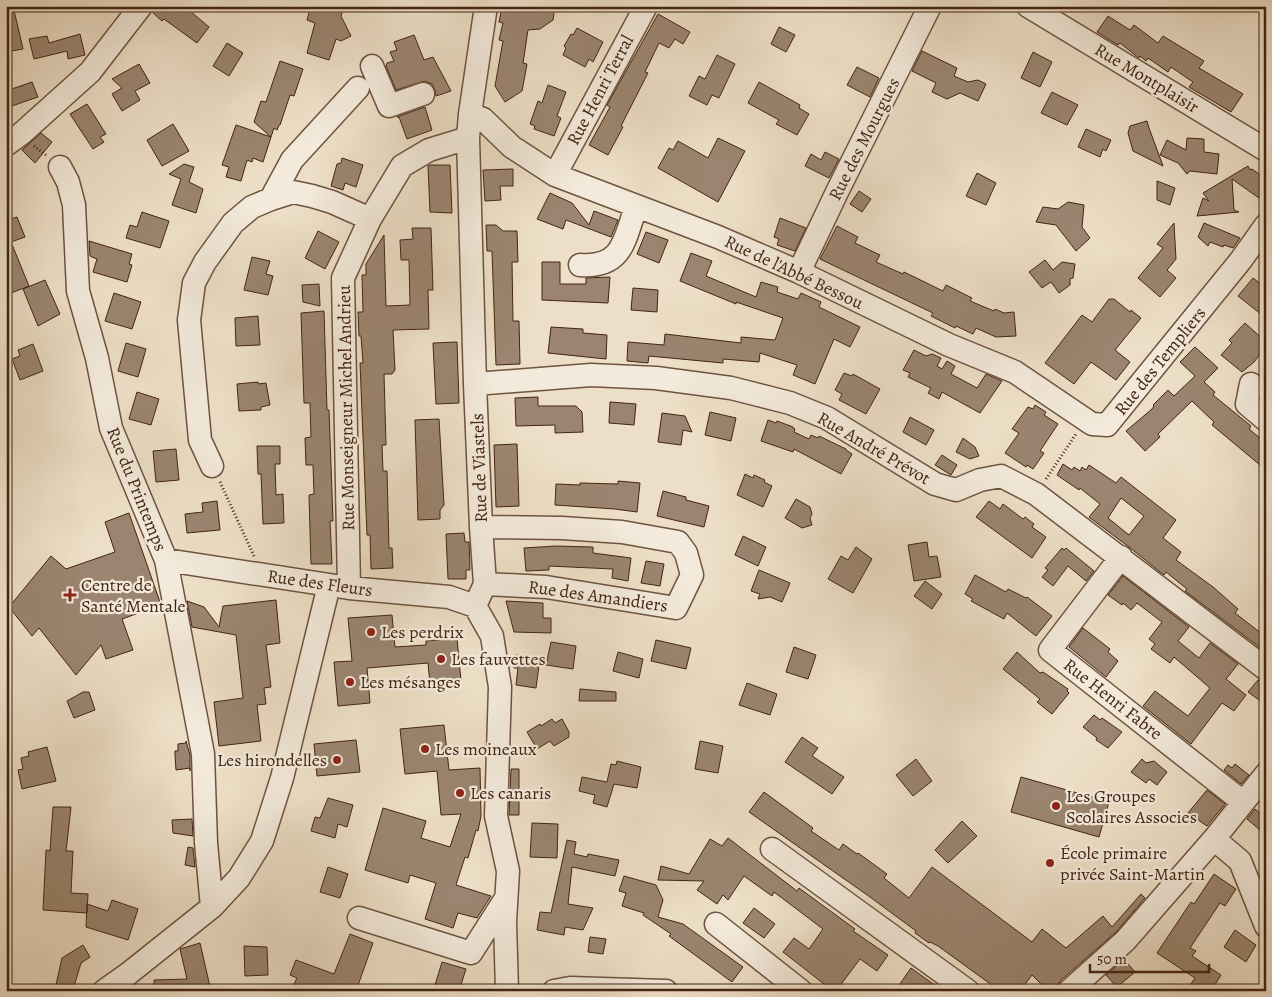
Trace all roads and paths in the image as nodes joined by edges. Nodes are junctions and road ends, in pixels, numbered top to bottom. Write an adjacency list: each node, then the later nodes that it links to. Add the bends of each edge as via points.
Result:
1 (141, 6): 11 (street, via 90,72)
2 (486, 6): 9 (street, Rue de Viastels)
3 (646, 6): 14 (street, Rue Henri Terral)
4 (930, 6): 20 (street, Rue des Mourgues)
5 (1028, 6): 12 (street, Rue Montplaisir)
6 (372, 66): 8 (street, via 389,106)
7 (358, 88): 15 (street, via 292,160)
8 (423, 94)
9 (470, 114): 10 (street, Rue de Viastels); 14 (street, Rue de l'Abbé Bessou, via 483,120 512,147)
10 (468, 138): 17 (street, Rue Monseigneur Michel Andrieu, via 429,150 402,166); 22 (street, Rue de Viastels)
11 (13, 140): 13 (path)
12 (1266, 150)
13 (60, 167): 30 (street, Rue du Printemps, via 74,205 78,291 97,358 111,428)
14 (555, 174): 16 (street, Rue de l'Abbé Bessou)
15 (271, 199): 17 (street, via 293,192 332,202); 26 (street, via 252,208 233,223 194,283 189,320 200,440)
16 (636, 207): 19 (street, via 622,246 612,260 593,266); 20 (street, Rue de l'Abbé Bessou, via 718,237)
17 (370, 219): 33 (street, Rue Monseigneur Michel Andrieu, via 343,278)
18 (1266, 225): 24 (street, Rue des Templiers, via 1107,425 1092,424)
19 (580, 265)
20 (799, 272): 21 (street, Rue de l'Abbé Bessou)
21 (949, 345): 24 (street, Rue des Templiers, via 1015,372)
22 (475, 384): 27 (street, Rue André Prévot, via 591,375 656,378 731,388 790,403 827,418 935,484 956,490 1001,476); 28 (street, Rue de Viastels)
23 (1251, 384): 25 (street, via 1247,404)
24 (1086, 420): 27 (path)
25 (1266, 420)
26 (212, 466): 31 (path)
27 (1036, 494): 29 (street, Rue André Prévot)
28 (481, 527): 32 (street, Rue de Viastels); 32 (street, Rue des Amandiers, via 622,532 678,542 686,553 692,575 676,608 546,586)
29 (1121, 558): 35 (street); 37 (street, Rue Henri Fabre, via 1050,650)
30 (166, 560): 31 (street, Rue des Fleurs); 41 (street, Rue du Printemps, via 203,754)
31 (263, 575): 33 (street, Rue des Fleurs)
32 (485, 584): 34 (street, Rue de Viastels)
33 (339, 587): 34 (street, Rue des Fleurs, via 449,597); 41 (street, Rue Monseigneur Michel Andrieu, via 262,841 239,878)
34 (475, 606): 40 (street, via 492,636 500,687 496,816 508,870)
35 (1266, 669)
36 (1266, 774): 37 (street)
37 (1243, 802): 38 (street)
38 (1214, 839): 45 (street, via 1240,861); 53 (street, via 1125,941)
39 (772, 849): 52 (street)
40 (507, 898): 42 (street, via 471,953); 43 (street)
41 (212, 907): 46 (street)
42 (359, 918)
43 (505, 922): 47 (street); 48 (street)
44 (716, 924): 51 (street)
45 (1266, 926)
46 (104, 991)
47 (492, 991)
48 (507, 991)
49 (554, 991): 50 (street, via 570,988)
50 (666, 991)
51 (801, 991)
52 (968, 991)
53 (1069, 991)

